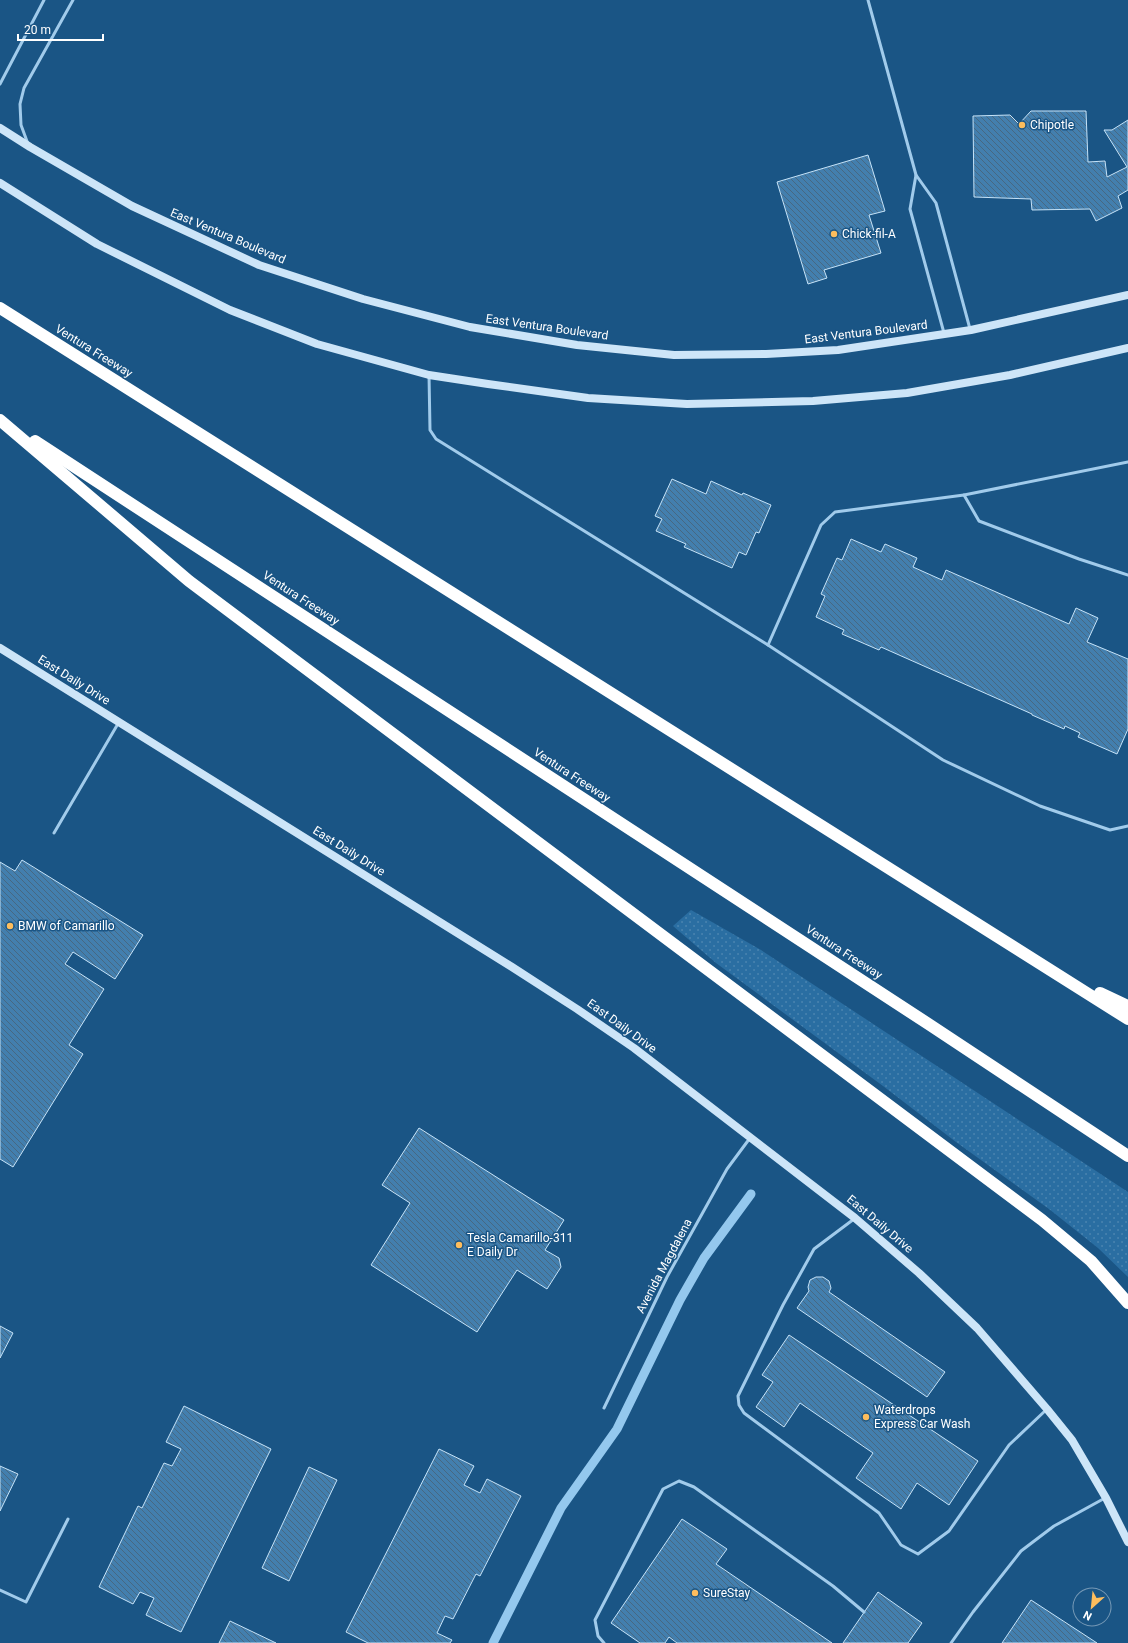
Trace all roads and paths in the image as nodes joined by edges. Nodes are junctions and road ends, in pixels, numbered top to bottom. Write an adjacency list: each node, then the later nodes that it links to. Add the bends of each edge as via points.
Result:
1 (44, 0): 4 (lane)
2 (73, 0): 6 (lane, via 24,88 20,104 21,125)
3 (868, 0): 7 (lane)
4 (0, 84)
5 (0, 128): 6 (main road, East Ventura Boulevard)
6 (30, 147): 12 (main road, East Ventura Boulevard, via 132,206 259,265 363,299 470,327 577,345 674,355 838,350)
7 (916, 175): 11 (lane, via 936,203); 12 (lane, via 910,209)
8 (0, 183): 14 (main road, via 97,244 230,310 317,344)
9 (1128, 295): 11 (main road, East Ventura Boulevard)
10 (0, 308): 24 (highway, Ventura Freeway)
11 (971, 330): 12 (main road, East Ventura Boulevard)
12 (945, 334)
13 (1128, 348): 14 (main road, via 1010,375 907,393 813,401 687,404 588,398)
14 (429, 375): 19 (lane, via 430,430 436,439)
15 (0, 419): 28 (highway, Ventura Freeway); 30 (highway, via 189,582 1042,1220 1091,1261)
16 (1128, 462): 17 (lane)
17 (964, 495): 18 (lane, via 979,520); 19 (lane, via 835,512 821,525)
18 (1128, 575)
19 (768, 645): 22 (lane, via 943,760 1040,806 1110,830)
20 (0, 648): 21 (main road, East Daily Drive)
21 (119, 722): 23 (lane); 27 (main road, East Daily Drive, via 577,1009 634,1048)
22 (1128, 826)
23 (54, 833)
24 (1064, 978): 25 (highway); 26 (highway, Ventura Freeway)
25 (1128, 1006)
26 (1128, 1019)
27 (750, 1138): 29 (main road, East Daily Drive); 31 (lane, Avenida Magdalena, via 727,1169 667,1277)
28 (1128, 1156)
29 (855, 1218): 32 (main road, East Daily Drive, via 919,1273 977,1328); 32 (lane, via 814,1249 738,1396 739,1405 744,1413 879,1513 901,1545 918,1554 949,1531 1009,1445)
30 (1128, 1303)
31 (604, 1408)
32 (1047, 1409): 33 (main road, East Daily Drive, via 1072,1440)
33 (1106, 1498): 35 (main road, East Daily Drive); 39 (lane, via 1054,1526 1021,1551)
34 (68, 1519): 36 (lane, via 26,1602)
35 (1128, 1542)
36 (0, 1590)
37 (864, 1612): 38 (lane, via 833,1586 694,1487 679,1481 663,1489 595,1620 598,1636)
38 (604, 1643)
39 (951, 1643)

